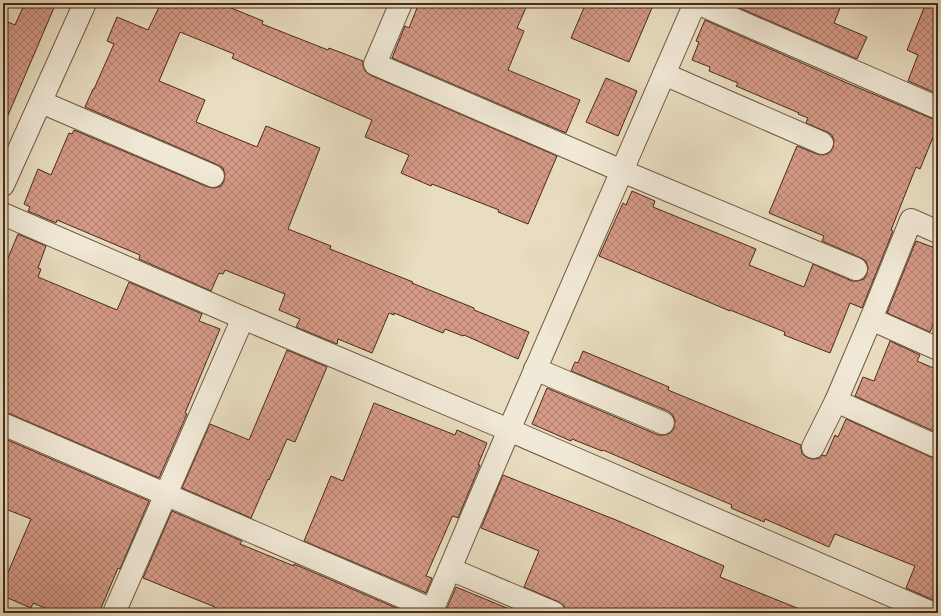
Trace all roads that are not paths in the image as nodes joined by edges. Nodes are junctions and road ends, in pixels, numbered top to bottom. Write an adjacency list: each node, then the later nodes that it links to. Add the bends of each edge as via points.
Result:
1 (85, 3): 5 (street)
2 (401, 3): 8 (street, via 375,64)
3 (696, 3): 4 (street); 6 (street)
4 (664, 74): 7 (street); 8 (street)
5 (41, 102): 9 (street); 10 (street)
6 (938, 108)
7 (822, 143)
8 (622, 171): 13 (street); 17 (street)
9 (213, 176)
10 (3, 185)
11 (3, 214): 14 (street)
12 (938, 232): 15 (street, via 911,220)
13 (856, 269)
14 (243, 318): 21 (street); 24 (street)
15 (871, 319): 16 (street); 18 (street)
16 (938, 349)
17 (535, 369): 19 (street); 21 (street)
18 (836, 401): 22 (street); 23 (street)
19 (662, 423)
20 (3, 424): 24 (street)
21 (509, 430): 25 (street); 29 (street)
22 (812, 447)
23 (938, 447)
24 (166, 495): 26 (street); 27 (street)
25 (450, 570): 26 (street); 28 (street)
26 (432, 612)
27 (114, 613)
28 (554, 613)
29 (932, 613)

